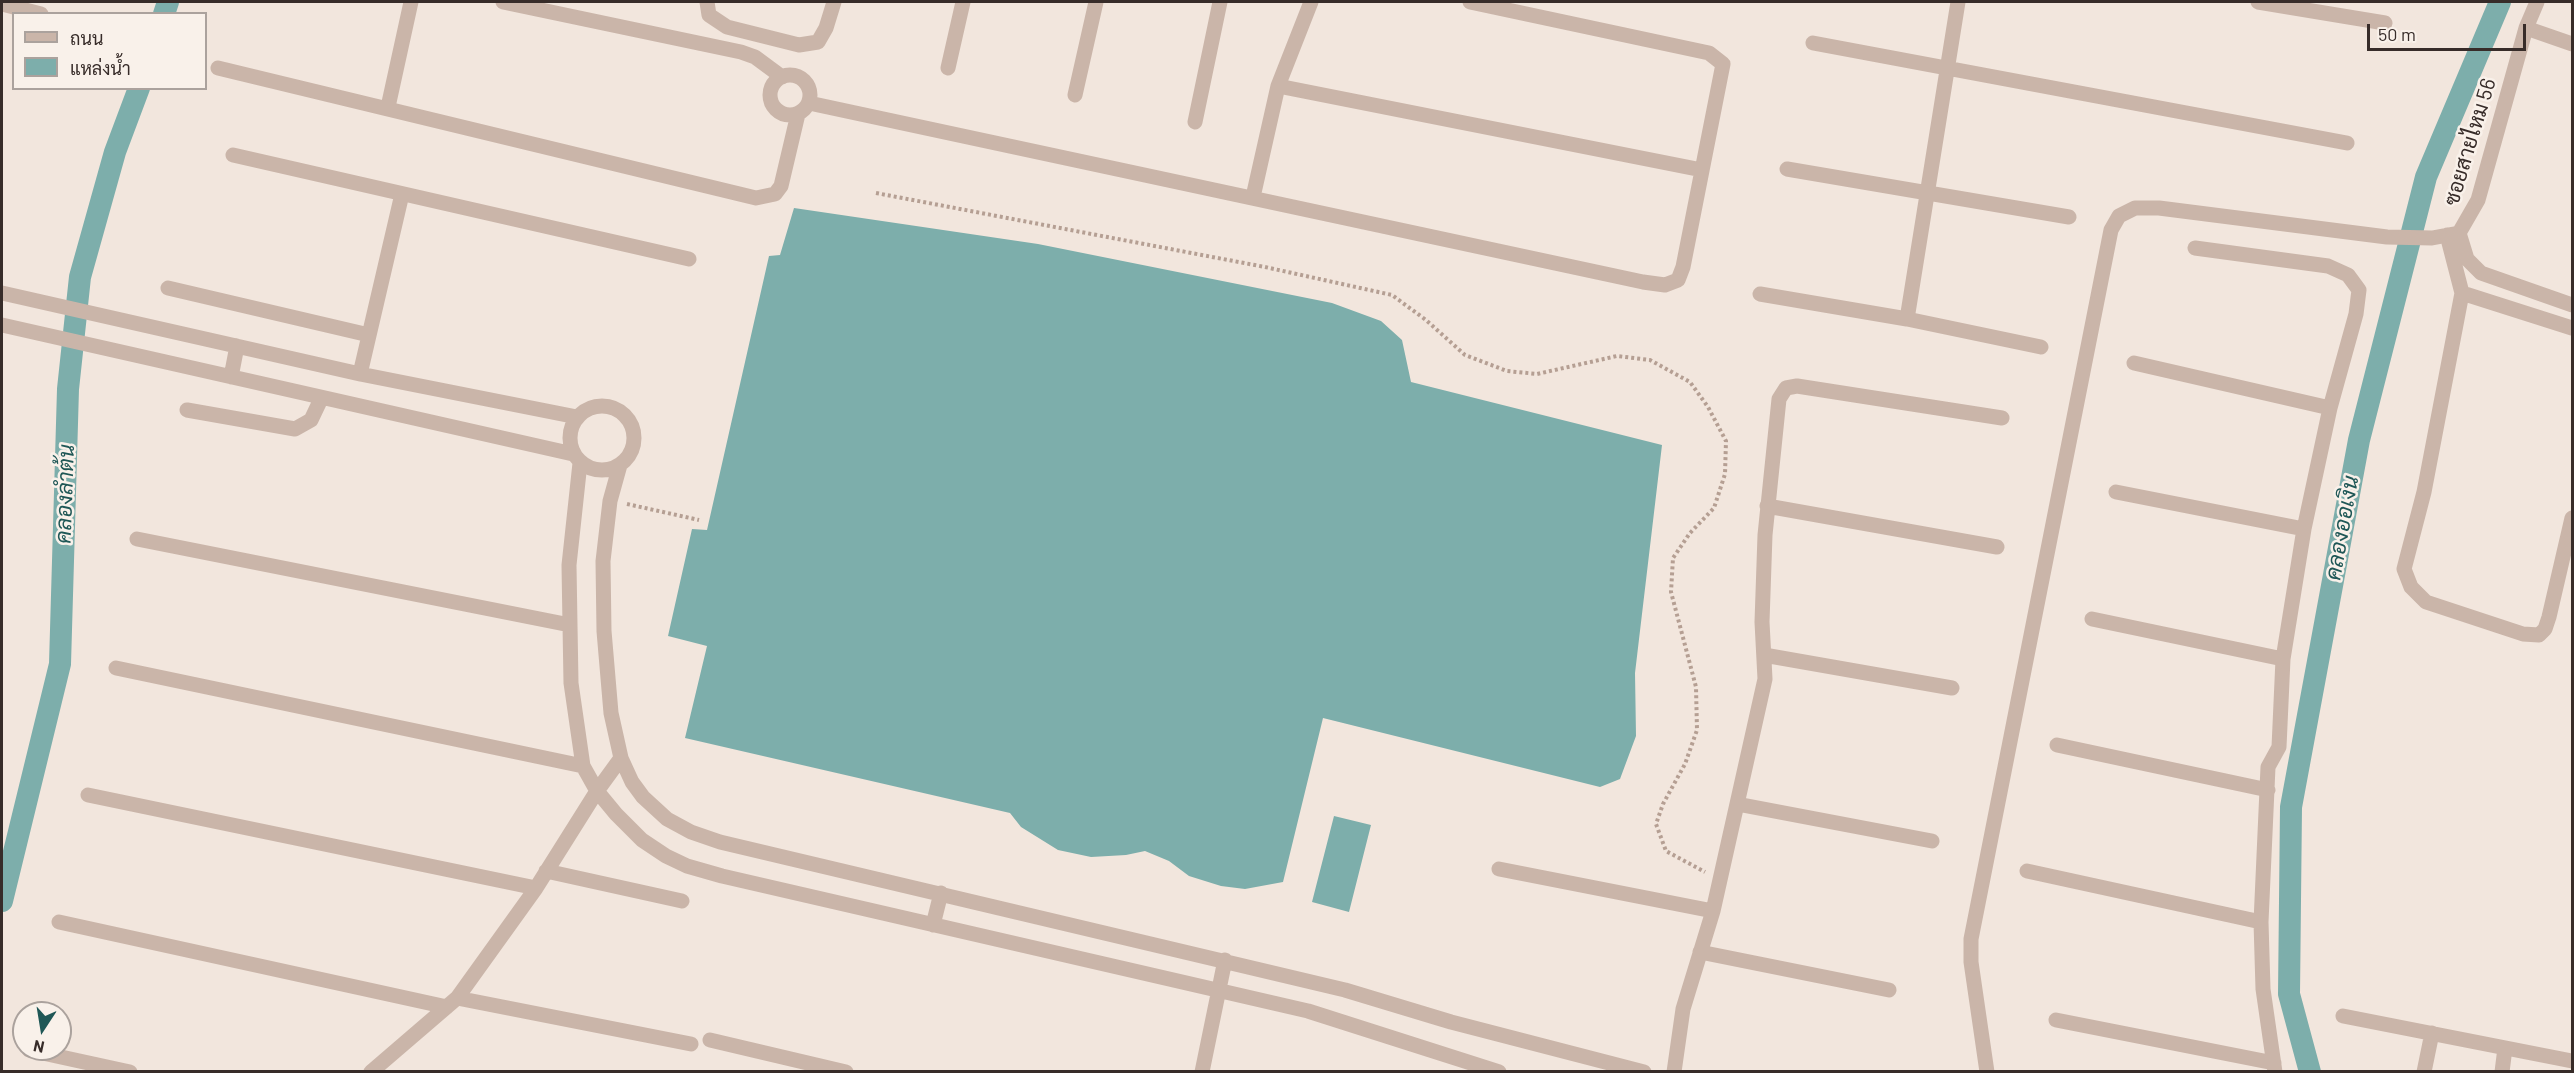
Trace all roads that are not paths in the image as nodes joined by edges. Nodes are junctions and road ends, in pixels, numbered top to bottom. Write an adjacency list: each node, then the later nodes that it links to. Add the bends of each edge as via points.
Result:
1 (411, 2): 25 (street)
2 (503, 2): 22 (street, via 741,52)
3 (707, 2): 4 (street, via 709,15 727,27 799,45 818,42)
4 (834, 2)
5 (963, 2): 21 (street)
6 (1096, 2): 24 (street)
7 (1220, 2): 27 (street)
8 (1311, 2): 23 (street)
9 (1470, 2): 31 (street, via 1709,53 1723,64)
10 (1958, 2): 19 (street)
11 (2258, 2): 15 (street)
12 (2537, 2): 16 (street, ซอยสายไหม 56)
13 (2, 4): 14 (street)
14 (33, 12)
15 (2385, 22)
16 (2526, 28): 18 (street); 36 (street, ซอยสายไหม 56, via 2478,200)
17 (1813, 43): 19 (street)
18 (2572, 44)
19 (1946, 67): 28 (street); 33 (street)
20 (218, 68): 25 (street)
21 (948, 68)
22 (782, 77): 26 (street, via 790,75 804,81 811,95); 26 (street, via 771,88 772,103 783,114)
23 (1278, 86): 31 (street); 34 (street)
24 (1075, 95)
25 (388, 107): 26 (street, via 756,198 776,194 781,186)
26 (803, 109): 34 (street)
27 (1195, 122)
28 (2347, 143)
29 (232, 155): 32 (street)
30 (1787, 169): 33 (street)
31 (1702, 170): 34 (street, via 1683,267 1678,280 1665,285)
32 (402, 194): 38 (street); 47 (street)
33 (1926, 194): 35 (street); 44 (street)
34 (1253, 197)
35 (2070, 217)
36 (2446, 235): 41 (street); 43 (street, via 2481,273); 111 (street, via 2387,237 2159,208 2135,208 2119,216 2112,230 1971,939)
37 (2195, 248): 54 (street, via 2328,266 2349,275 2359,290 2356,314)
38 (689, 259)
39 (168, 288): 47 (street)
40 (2, 293): 48 (street)
41 (2462, 293): 46 (street); 62 (street, via 2424,492 2404,569 2411,587 2426,602 2523,634 2539,635 2549,617)
42 (1760, 294): 44 (street)
43 (2572, 305)
44 (1907, 319): 49 (street)
45 (2, 325): 52 (street)
46 (2572, 328)
47 (369, 335): 51 (street)
48 (237, 346): 51 (street); 52 (street)
49 (2040, 347)
50 (2134, 363): 54 (street)
51 (360, 374): 56 (street)
52 (231, 377): 53 (street)
53 (321, 399): 55 (street, via 311,420 295,429); 58 (street)
54 (2330, 408): 63 (street)
55 (187, 410)
56 (577, 417): 58 (street, via 569,435); 59 (street, via 594,407 614,408 623,413 635,440 628,458)
57 (2002, 418): 61 (street, via 1797,386 1786,388 1779,399)
58 (577, 458): 59 (street, via 593,469 607,470); 67 (street, via 569,565)
59 (620, 465): 73 (street, via 610,501 603,561 610,713)
60 (2116, 492): 63 (street)
61 (1767, 506): 65 (street); 68 (street)
62 (2572, 518)
63 (2304, 529): 69 (street)
64 (137, 539): 67 (street)
65 (1997, 547)
66 (2092, 619): 69 (street)
67 (570, 625): 74 (street, via 571,683)
68 (1764, 655): 71 (street); 78 (street, via 1765,679)
69 (2283, 659): 75 (street, via 2279,747 2268,767)
70 (116, 668): 74 (street)
71 (1952, 688)
72 (2057, 745): 75 (street)
73 (621, 758): 76 (street); 84 (street, via 644,797 667,819 691,832)
74 (583, 766): 76 (street)
75 (2268, 790): 88 (street)
76 (597, 791): 81 (street); 89 (street, via 642,840 687,866)
77 (88, 795): 83 (street)
78 (1737, 804): 79 (street); 86 (street)
79 (1932, 841)
80 (1499, 869): 86 (street)
81 (546, 871): 83 (street); 85 (street)
82 (2027, 871): 88 (street)
83 (536, 888): 94 (street)
84 (941, 893): 89 (street); 91 (street)
85 (682, 901)
86 (1713, 911): 90 (street)
87 (59, 922): 94 (street)
88 (2261, 922): 103 (street, via 2263,989)
89 (933, 925): 92 (street)
90 (1700, 952): 93 (street); 110 (street, via 1683,1009)
91 (1225, 960): 92 (street); 109 (street)
92 (1220, 990): 107 (street); 108 (street, via 1308,1011)
93 (1889, 990)
94 (452, 1002): 99 (street); 105 (street)
95 (2343, 1016): 97 (street)
96 (2056, 1020): 103 (street)
97 (2432, 1034): 100 (street); 112 (street)
98 (710, 1040): 106 (street)
99 (691, 1044)
100 (2505, 1048): 102 (street); 113 (street)
101 (72, 1059): 104 (street)
102 (2572, 1061)
103 (2274, 1067)
104 (130, 1071)
105 (371, 1071)
106 (846, 1071)
107 (1202, 1071)
108 (1499, 1071)
109 (1644, 1071)
110 (1674, 1071)
111 (1987, 1071)
112 (2424, 1071)
113 (2502, 1071)

